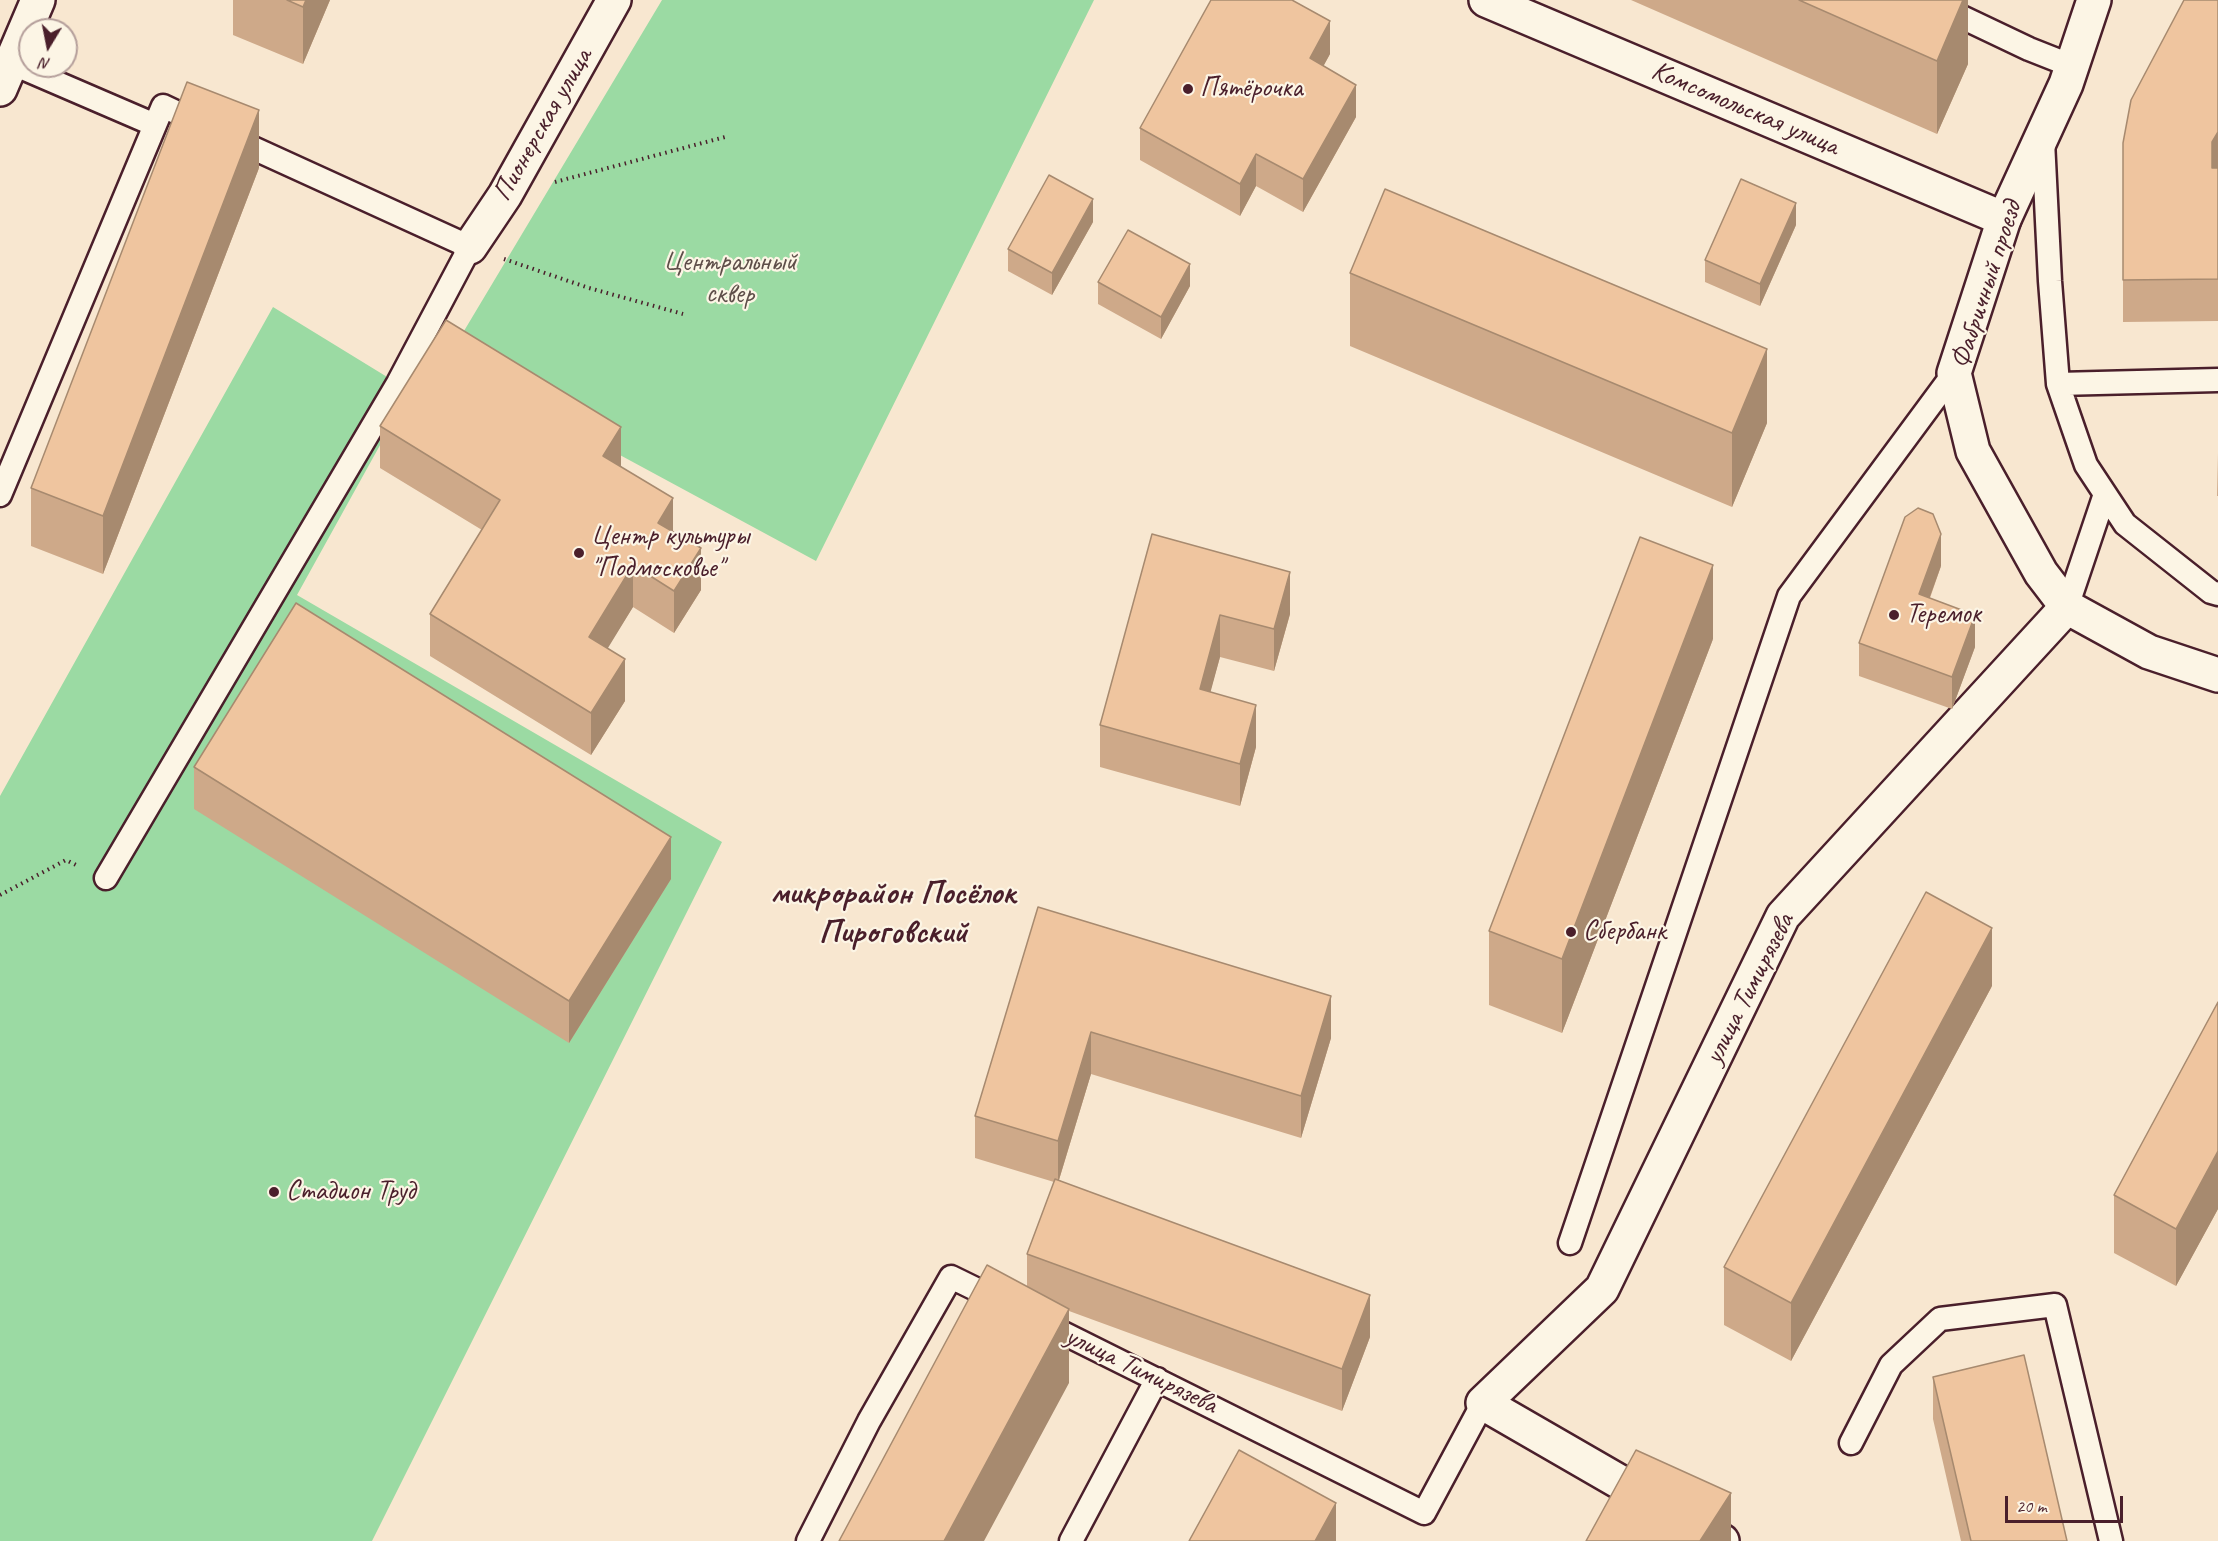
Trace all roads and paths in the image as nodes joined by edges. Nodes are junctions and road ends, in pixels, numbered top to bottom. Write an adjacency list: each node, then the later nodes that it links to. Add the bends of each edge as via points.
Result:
1 (38, 0): 7 (street)
2 (614, 0): 11 (street, Пионерская улица)
3 (1486, 0): 12 (street, Комсомольская улица)
4 (1926, 0): 6 (lane)
5 (2094, 0): 6 (street, Фабричный проезд)
6 (2072, 66): 9 (street, Фабричный проезд)
7 (6, 76): 8 (lane)
8 (155, 125): 13 (lane, via 163,106); 19 (lane)
9 (2042, 134): 12 (street, Фабричный проезд); 17 (lane)
10 (725, 137): 11 (path)
11 (505, 195): 13 (street, Пионерская улица)
12 (2004, 219): 15 (street, Фабричный проезд)
13 (470, 247): 14 (path, via 589,288); 23 (lane, via 398,383)
14 (683, 314)
15 (1954, 373): 21 (street, Фабричный проезд, via 1974,451 2041,573); 25 (lane, via 1789,596)
16 (2218, 380): 17 (lane)
17 (2058, 384): 18 (lane, via 2086,465)
18 (2105, 494): 20 (lane, via 2125,524); 21 (lane)
19 (0, 495)
20 (2218, 594)
21 (2067, 607): 22 (street, Фабричный проезд, via 2149,652); 27 (street, улица Тимирязева, via 1783,916 1602,1289)
22 (2218, 675)
23 (106, 878): 24 (path, via 66,860)
24 (0, 895)
25 (1570, 1243)
26 (1157, 1379): 27 (lane, улица Тимирязева, via 1424,1513); 29 (lane, улица Тимирязева, via 951,1277 869,1421); 30 (lane)
27 (1483, 1403): 31 (street)
28 (1851, 1443): 32 (lane, via 1891,1365 1940,1320 2055,1305)
29 (808, 1541)
30 (1071, 1541)
31 (1722, 1541)
32 (2111, 1541)

